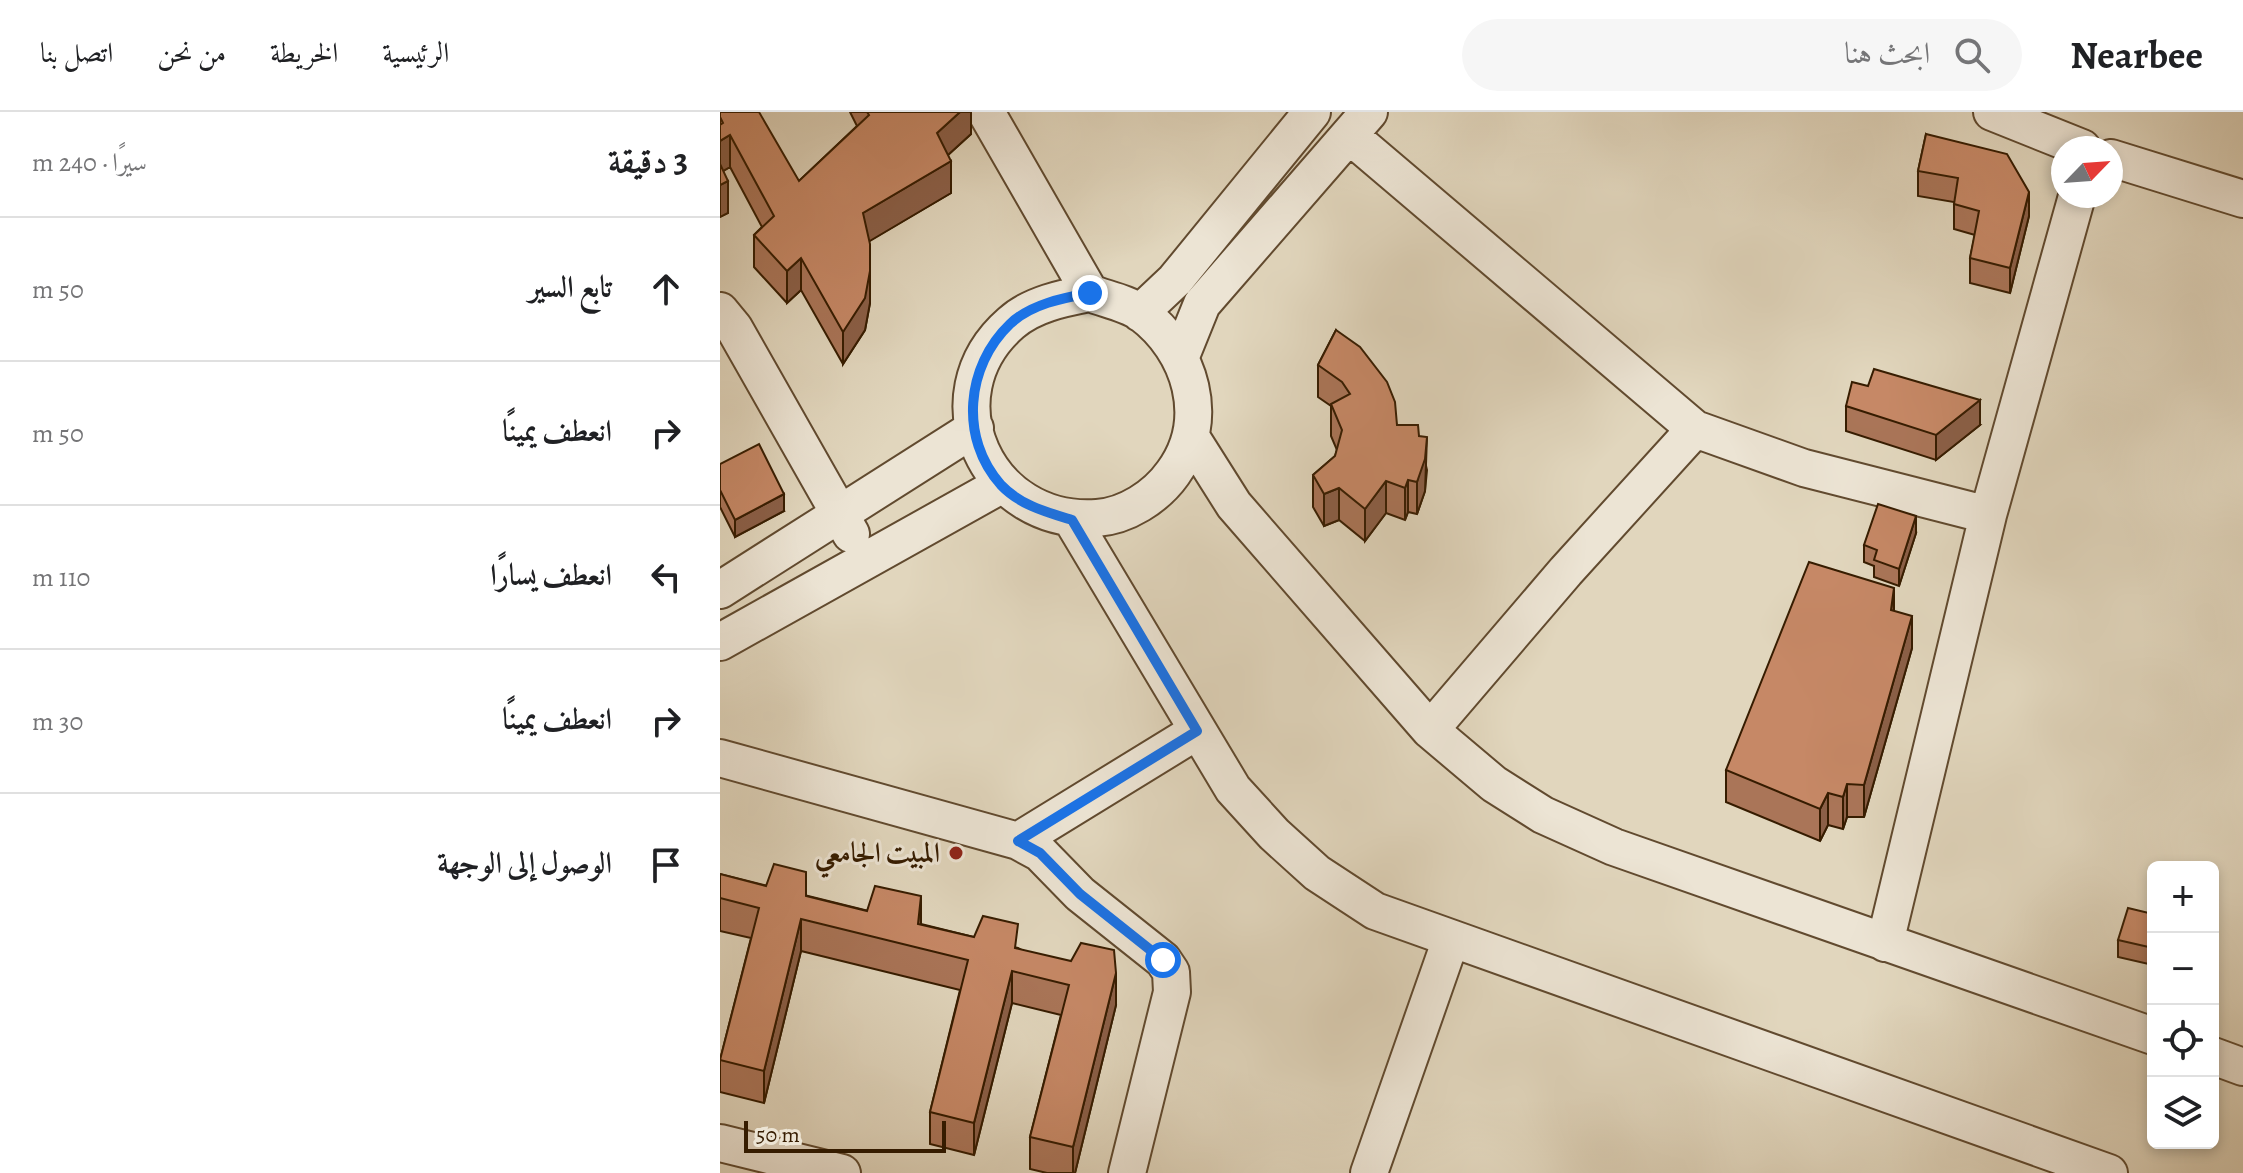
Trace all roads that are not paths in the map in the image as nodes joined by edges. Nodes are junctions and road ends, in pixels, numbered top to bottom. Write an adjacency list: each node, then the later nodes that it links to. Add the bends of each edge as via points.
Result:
1 (986, 112): 9 (street)
2 (1312, 112): 11 (street, via 1175,280)
3 (1992, 112): 5 (street)
4 (1359, 124): 12 (street, via 1202,304); 14 (street)
5 (2052, 136)
6 (2123, 162): 7 (street)
7 (2243, 199)
8 (2074, 208): 18 (street)
9 (1090, 293): 11 (street); 13 (street, via 1052,301 1012,322 983,357 971,401)
10 (720, 311): 17 (street)
11 (1140, 313): 12 (street)
12 (1181, 356): 15 (street, via 1191,382)
13 (975, 428): 16 (street, via 978,446); 17 (street)
14 (1695, 429): 18 (street, via 1804,468); 23 (street)
15 (1191, 437): 19 (street, via 1174,473 1146,500 1111,517); 23 (street, via 1234,505)
16 (1001, 485): 19 (street, via 1034,509); 20 (street)
17 (840, 514): 20 (street); 21 (street)
18 (1988, 515): 28 (street)
19 (1072, 520): 24 (street)
20 (866, 561): 22 (street)
21 (720, 590)
22 (720, 642)
23 (1430, 730): 28 (street, via 1494,784 1543,815 1614,847)
24 (1197, 731): 26 (street); 27 (street, via 1233,789 1317,873 1375,911)
25 (720, 758): 26 (street)
26 (1018, 841): 34 (street, via 1040,853 1171,972 1172,992)
27 (1451, 939): 35 (street); 36 (street)
28 (1885, 943): 29 (street)
29 (2147, 1034)
30 (2219, 1058): 31 (street)
31 (2243, 1067)
32 (720, 1143): 33 (street)
33 (842, 1173)
34 (1127, 1173)
35 (1369, 1173)
36 (2109, 1173)

